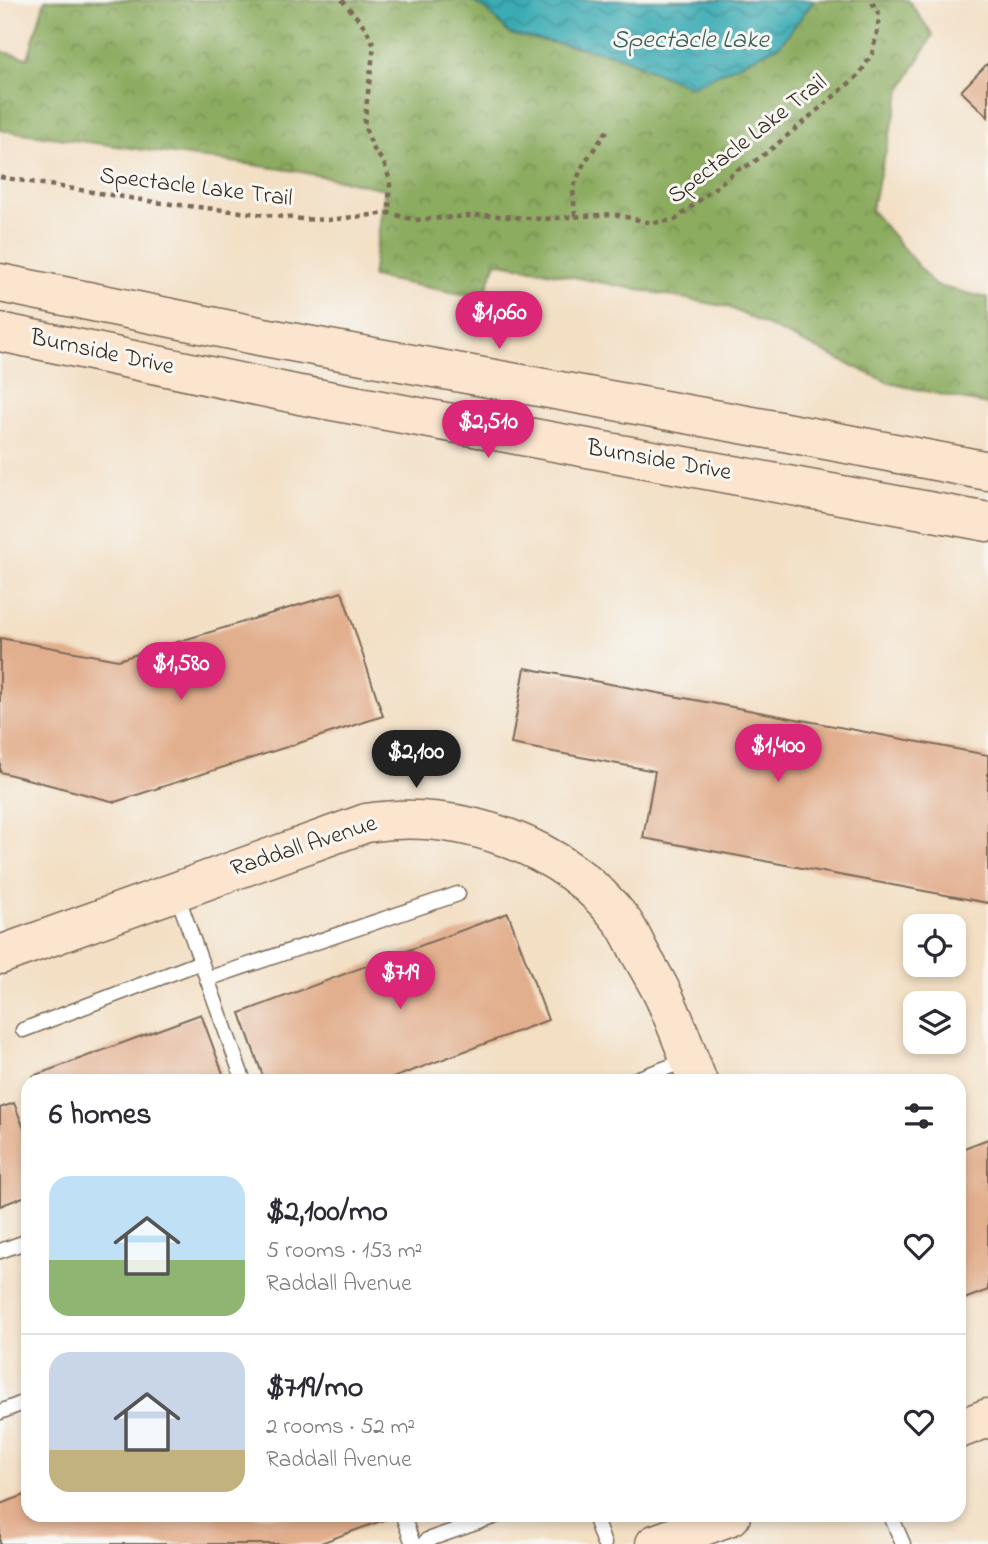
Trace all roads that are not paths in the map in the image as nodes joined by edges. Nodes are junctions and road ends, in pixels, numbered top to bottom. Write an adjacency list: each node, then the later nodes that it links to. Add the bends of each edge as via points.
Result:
1 (0, 283): 3 (main road, Burnside Drive, via 291,343)
2 (0, 332): 4 (main road, Burnside Drive, via 300,395)
3 (988, 471)
4 (988, 522)
5 (176, 891): 7 (main road, Raddall Avenue); 8 (lane); 11 (main road, Raddall Avenue, via 366,823 396,818 483,828 537,852 592,887 624,923 664,997)
6 (458, 894): 9 (lane)
7 (0, 954)
8 (201, 962): 9 (lane); 10 (lane)
9 (207, 979): 12 (lane)
10 (23, 1030)
11 (693, 1070): 13 (lane)
12 (241, 1074)
13 (671, 1074)
14 (21, 1244): 15 (lane)
15 (0, 1251)
16 (21, 1404): 17 (lane)
17 (0, 1412)
18 (405, 1522): 24 (lane)
19 (479, 1522): 25 (lane)
20 (596, 1522): 26 (lane)
21 (718, 1522): 23 (main road)
22 (894, 1522): 27 (lane)
23 (676, 1541)
24 (413, 1544)
25 (424, 1544)
26 (604, 1544)
27 (903, 1544)

